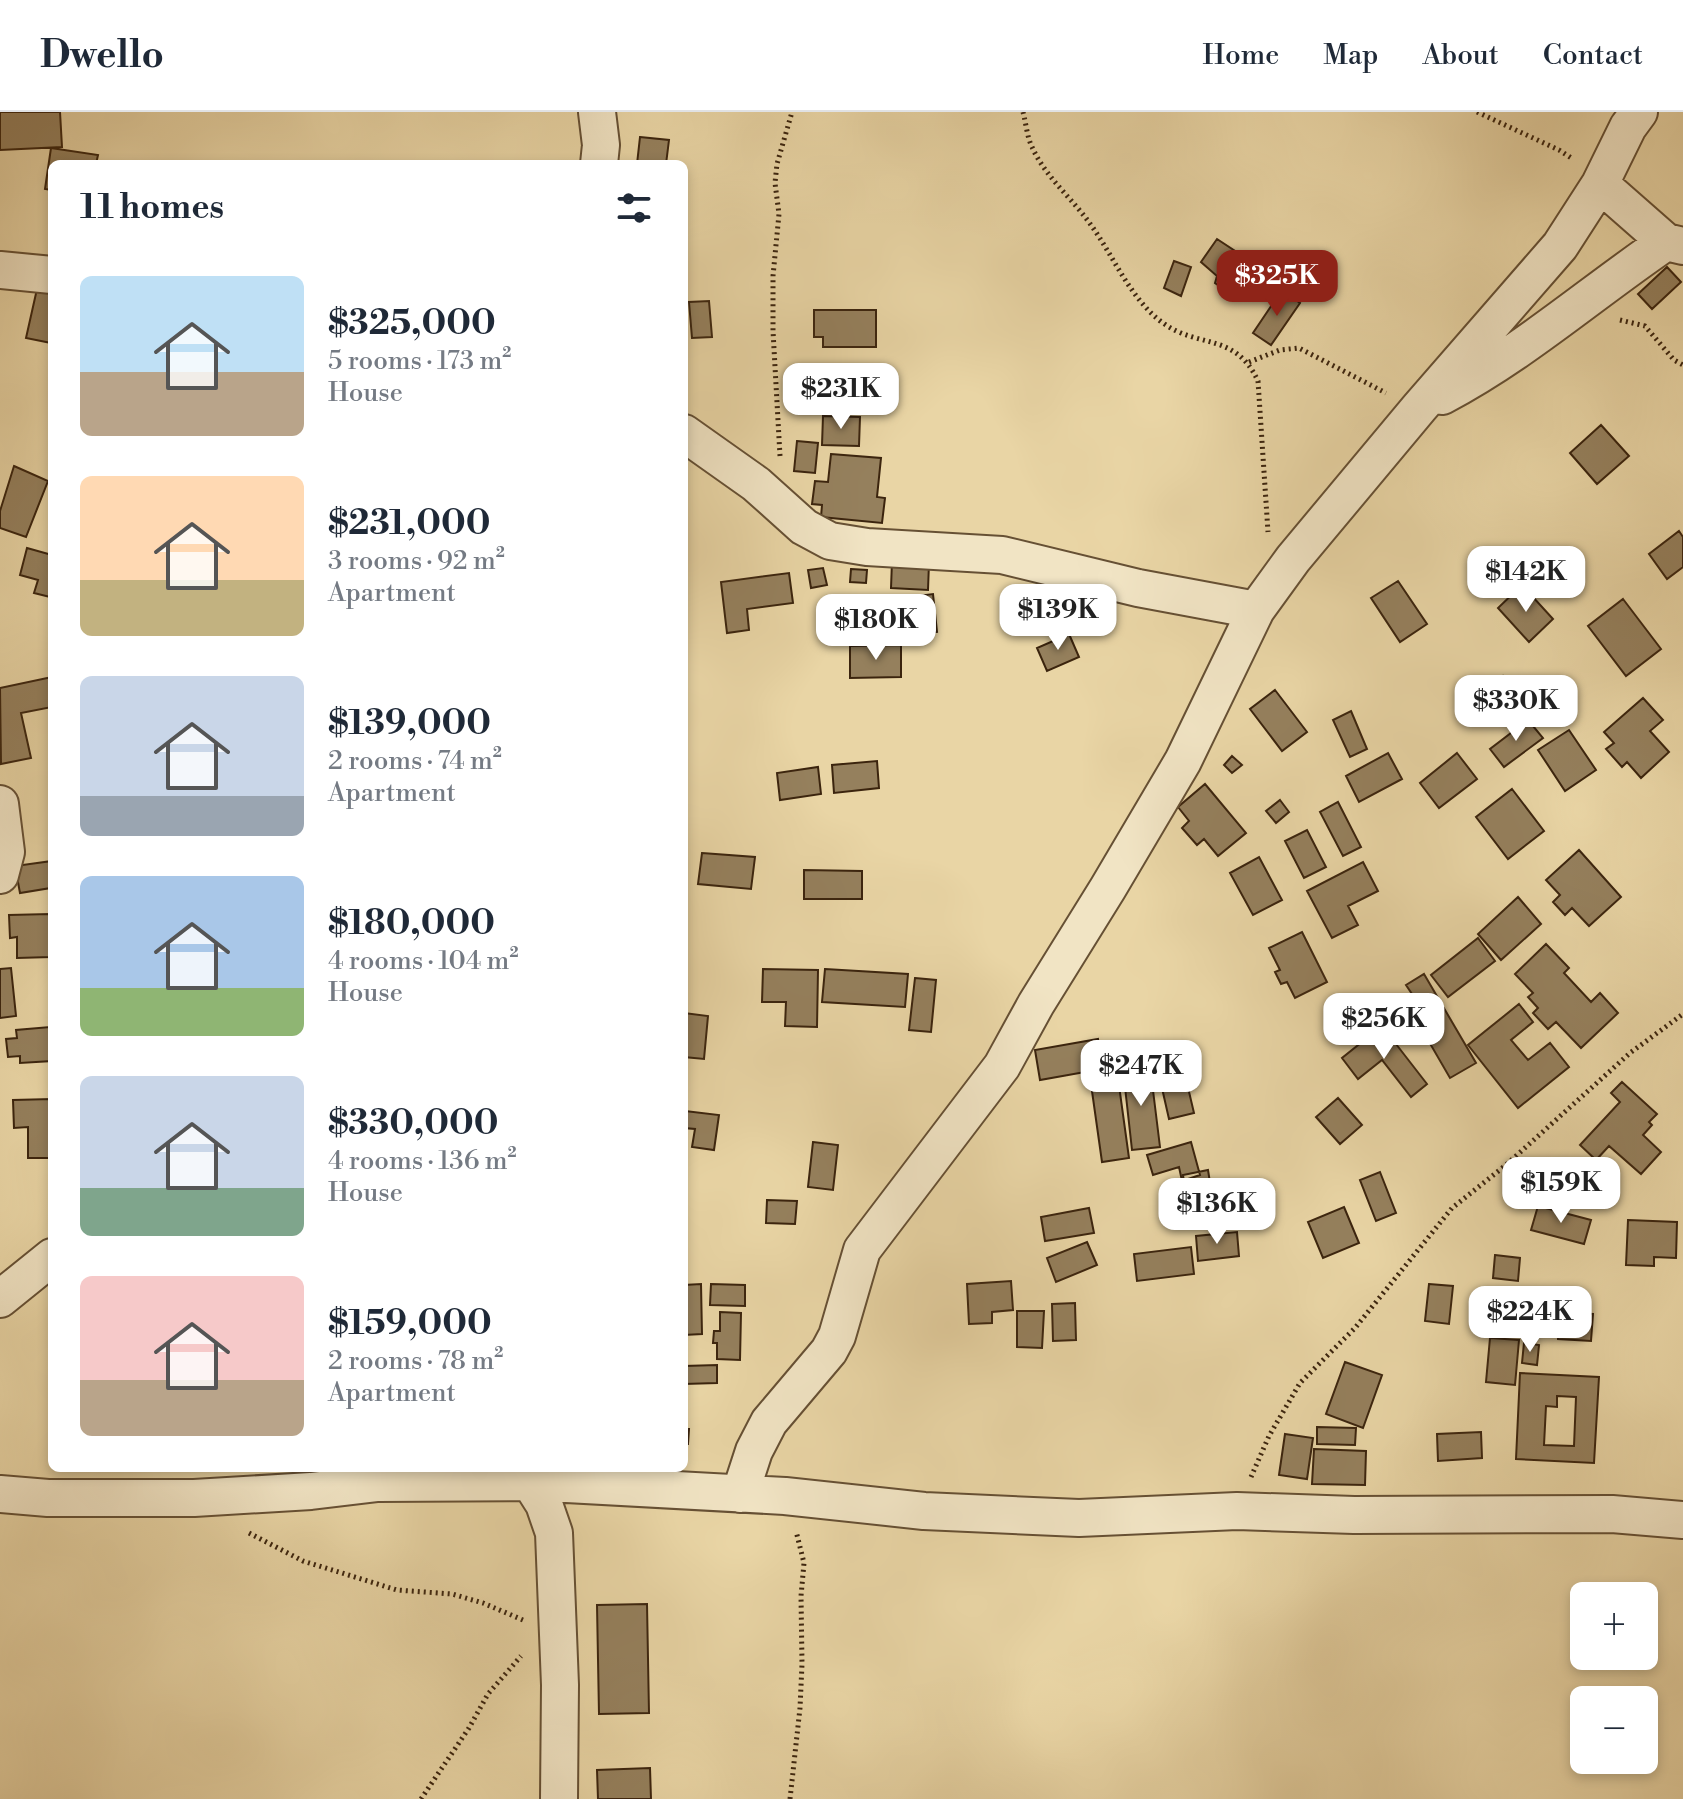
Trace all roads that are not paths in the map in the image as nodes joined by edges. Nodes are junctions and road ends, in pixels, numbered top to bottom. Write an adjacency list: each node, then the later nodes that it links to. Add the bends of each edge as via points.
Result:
1 (597, 112): 3 (street)
2 (1639, 112): 4 (street)
3 (599, 160)
4 (1600, 184): 5 (street); 8 (street, via 1560,246)
5 (1675, 244): 8 (street, via 1619,274 1474,379)
6 (0, 270): 7 (street)
7 (48, 275)
8 (1419, 408): 10 (street)
9 (688, 436): 10 (street, via 756,484 804,527 830,541 1002,555 1138,588)
10 (1266, 597): 19 (street, via 1183,761 1002,1066 862,1250 833,1343 769,1422)
11 (0, 804): 12 (street, via 6,852)
12 (0, 875)
13 (48, 1260): 14 (street)
14 (0, 1299)
15 (380, 1475): 16 (street, via 311,1491); 17 (street)
16 (261, 1481): 18 (street, via 194,1498)
17 (530, 1482): 19 (street); 21 (street, via 554,1533 550,1633)
18 (0, 1494)
19 (740, 1494): 20 (street, via 1037,1517 1237,1511 1612,1514)
20 (1683, 1520)
21 (559, 1799)

